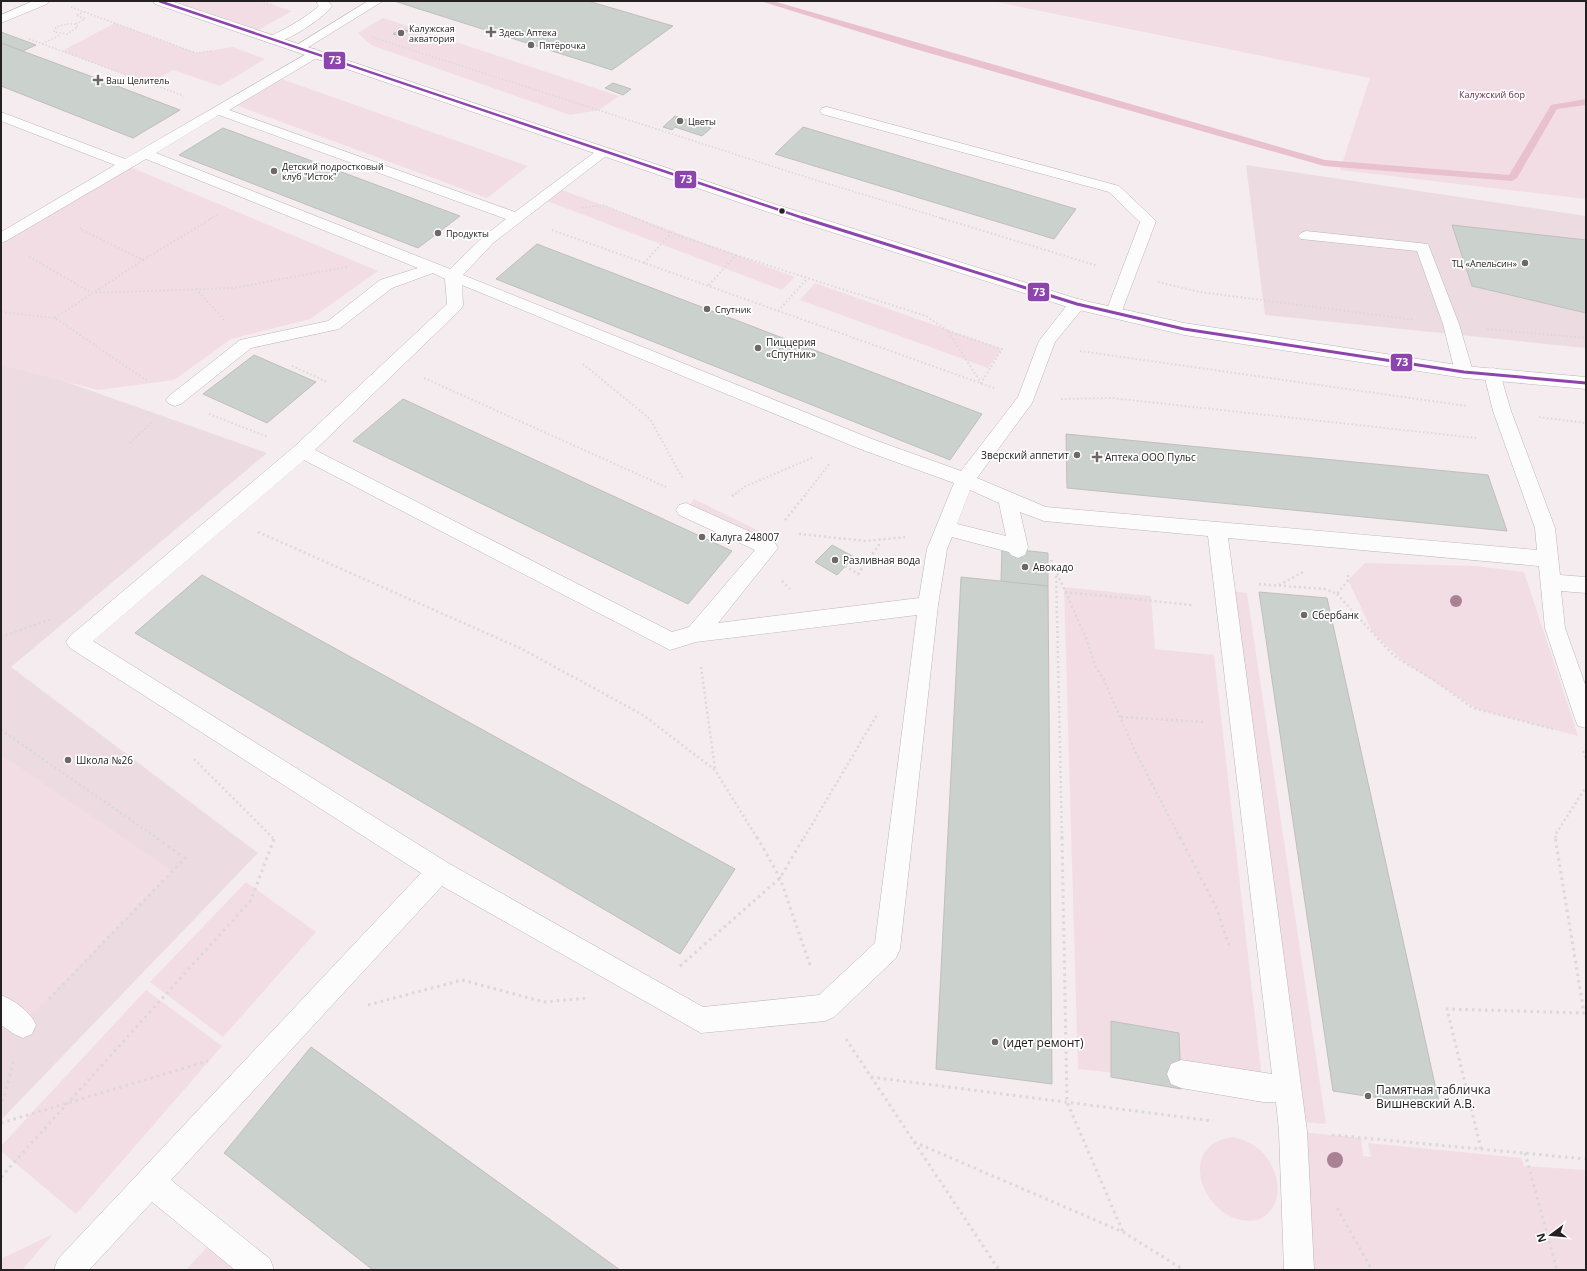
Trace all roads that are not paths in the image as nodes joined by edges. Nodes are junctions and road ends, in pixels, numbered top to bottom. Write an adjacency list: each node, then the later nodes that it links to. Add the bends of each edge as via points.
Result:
1 (43, 1): 5 (lane)
2 (159, 1): 6 (street)
3 (377, 1): 7 (lane)
4 (327, 3): 6 (lane, via 313,18)
5 (1, 19)
6 (273, 40): 7 (street)
7 (298, 48): 8 (street)
8 (315, 53): 9 (lane); 12 (street)
9 (217, 110): 13 (lane); 15 (lane)
10 (827, 111): 21 (lane, via 1114,189 1148,221)
11 (1, 116): 14 (lane)
12 (604, 152): 15 (lane); 20 (street, via 764,206)
13 (146, 154): 14 (lane); 18 (lane)
14 (126, 164): 17 (lane)
15 (518, 218): 19 (lane, via 488,240)
16 (1306, 236): 22 (lane, via 1423,247 1451,324)
17 (1, 238)
18 (433, 268): 19 (lane); 25 (lane, via 386,284 333,325 246,344)
19 (453, 276): 26 (lane, via 455,305); 27 (lane, via 866,444)
20 (1077, 304): 21 (street); 27 (lane, via 1047,341 1026,399)
21 (1114, 312): 22 (street, via 1184,329)
22 (1464, 372): 23 (street)
23 (1493, 374): 24 (street); 32 (lane, via 1502,411 1545,528)
24 (1586, 383)
25 (175, 400)
26 (302, 451): 36 (lane, via 670,641); 38 (lane, via 77,642)
27 (965, 480): 28 (lane); 30 (lane)
28 (1008, 499): 30 (lane, via 1018,548); 31 (lane, via 1044,514)
29 (690, 505): 36 (lane, via 705,519 768,548)
30 (945, 528): 35 (lane, via 937,550)
31 (1217, 530): 32 (lane); 42 (lane)
32 (1548, 560): 33 (lane)
33 (1550, 582): 34 (lane); 37 (lane, via 1555,628)
34 (1586, 585)
35 (928, 605): 36 (lane); 38 (lane, via 887,949 825,1008 701,1020)
36 (696, 634)
37 (1586, 719)
38 (440, 871): 43 (lane)
39 (1, 1008): 40 (lane)
40 (23, 1025)
41 (1181, 1074): 42 (lane, via 1263,1088)
42 (1288, 1088): 46 (lane, via 1293,1131)
43 (150, 1182): 44 (lane); 45 (lane)
44 (69, 1270)
45 (259, 1270)
46 (1299, 1270)

